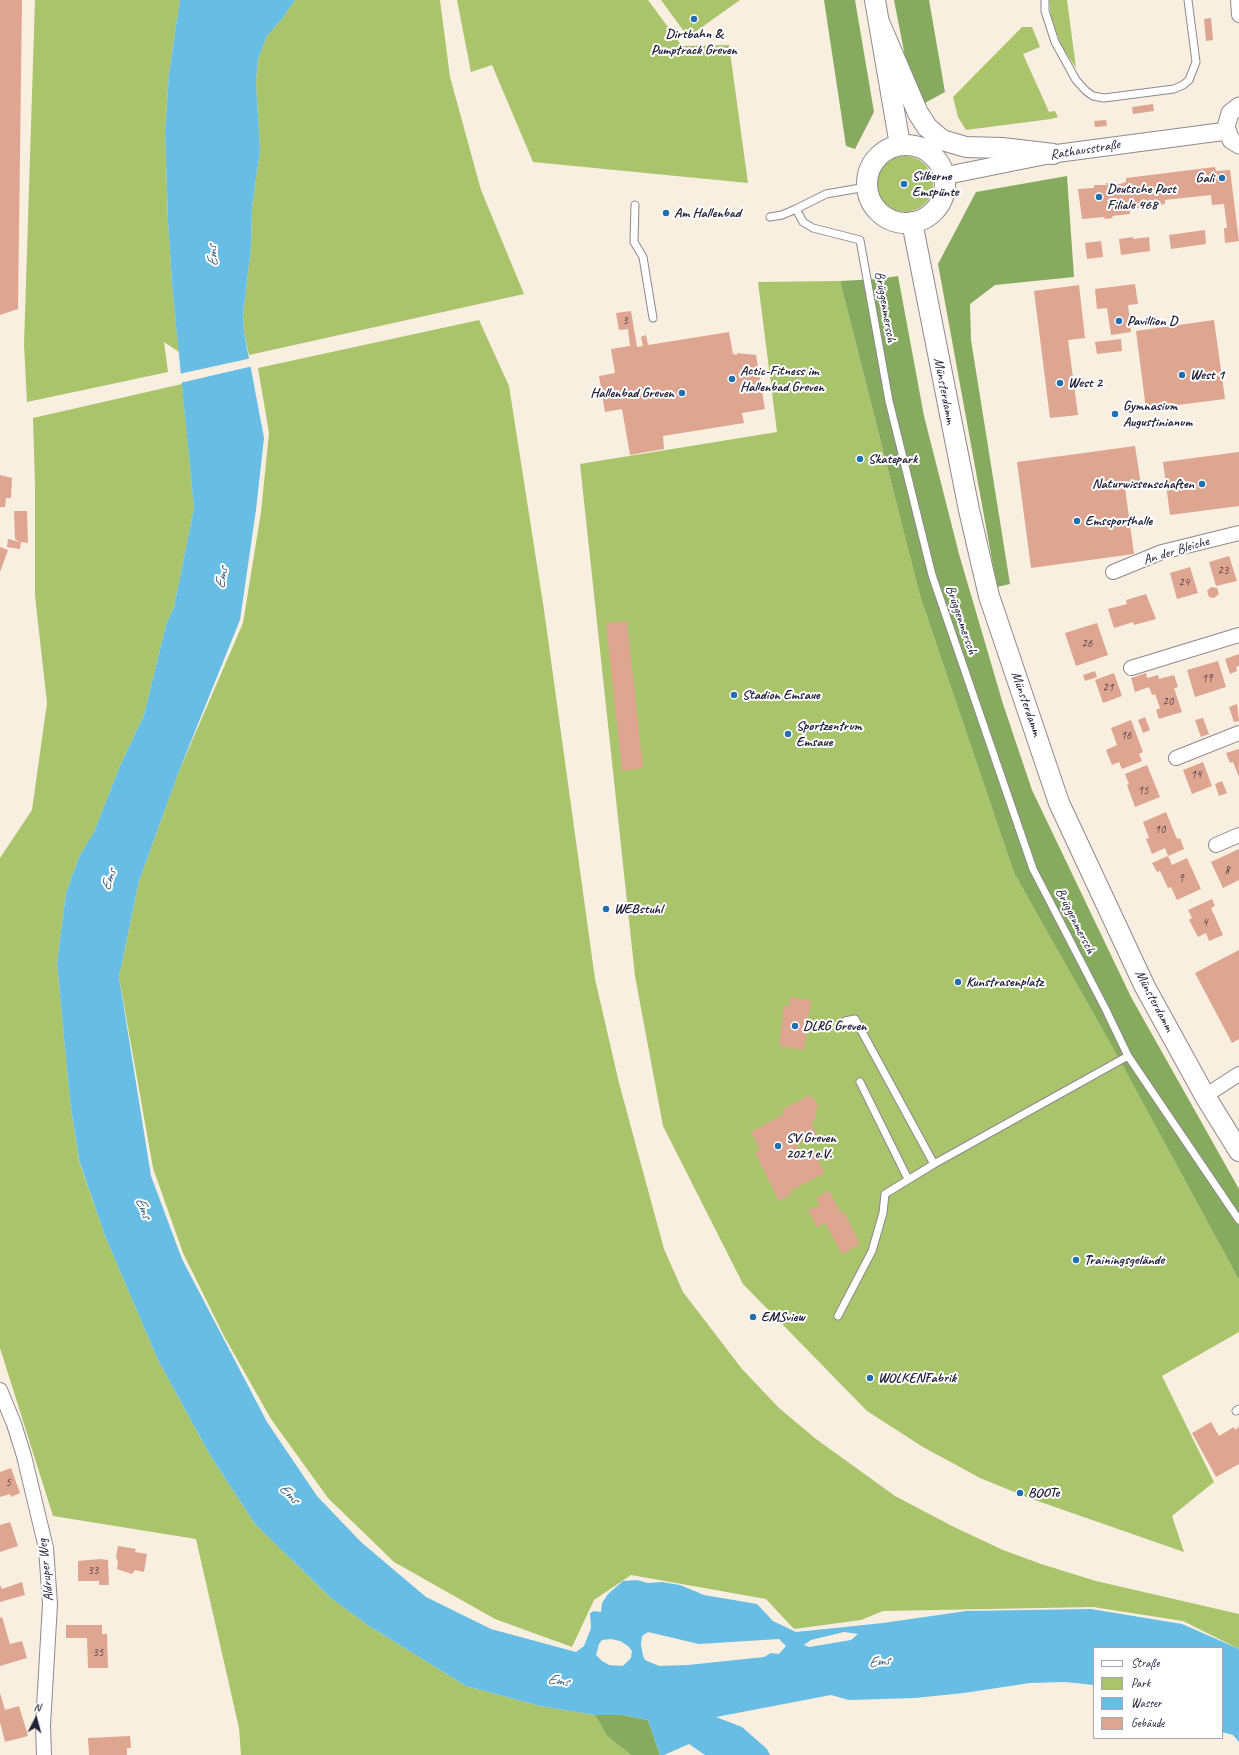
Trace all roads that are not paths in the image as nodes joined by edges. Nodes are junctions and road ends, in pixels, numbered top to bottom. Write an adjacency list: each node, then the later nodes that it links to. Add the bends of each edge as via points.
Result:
1 (875, 0): 6 (main road)
2 (1045, 0): 3 (lane, via 1045,11 1055,42 1076,80 1094,96 1104,98 1174,89 1189,80 1196,62)
3 (1188, 0)
4 (1238, 0): 5 (street)
5 (1239, 15)
6 (879, 22): 9 (main road); 11 (main road, via 918,113 927,127 942,140 966,147)
7 (1239, 106): 8 (street, via 1230,113)
8 (1227, 131): 10 (street, via 1232,140); 11 (street, Rathausstraße)
9 (900, 145): 12 (main road, via 912,145 928,152 940,165); 13 (main road, via 889,148 875,160 867,176)
10 (1239, 145)
11 (1053, 154): 12 (street, Rathausstraße)
12 (944, 176): 17 (main road, via 942,200 925,218)
13 (866, 188): 15 (lane, via 826,194); 17 (main road, via 877,211 888,219 900,223)
14 (635, 205): 18 (lane, via 634,242 643,257)
15 (796, 209): 16 (lane); 28 (lane, Brüggenmersch, via 803,222 814,228 860,240 889,402 932,575 1033,869)
16 (770, 217)
17 (912, 222): 31 (main road, Münsterdamm, via 968,510 989,596 1059,803 1145,987)
18 (653, 318)
19 (1239, 533): 20 (street, An der Bleiche, via 1162,552)
20 (1113, 572)
21 (1239, 635): 22 (street)
22 (1131, 668)
23 (1239, 733): 24 (street)
24 (1176, 758)
25 (1239, 835): 26 (street)
26 (1216, 845)
27 (845, 1021): 33 (lane, via 855,1019)
28 (1128, 1056): 33 (lane); 35 (lane, Brüggenmersch)
29 (1239, 1074): 31 (street)
30 (860, 1082): 34 (lane)
31 (1205, 1096): 32 (main road, Münsterdamm)
32 (1239, 1151)
33 (934, 1164): 34 (lane)
34 (908, 1179): 36 (lane, via 885,1194 883,1213 872,1251)
35 (1239, 1220)
36 (838, 1316)
37 (0, 1390): 38 (street, Aldruper Weg, via 24,1456 46,1548 50,1604 43,1725)
38 (44, 1755)

